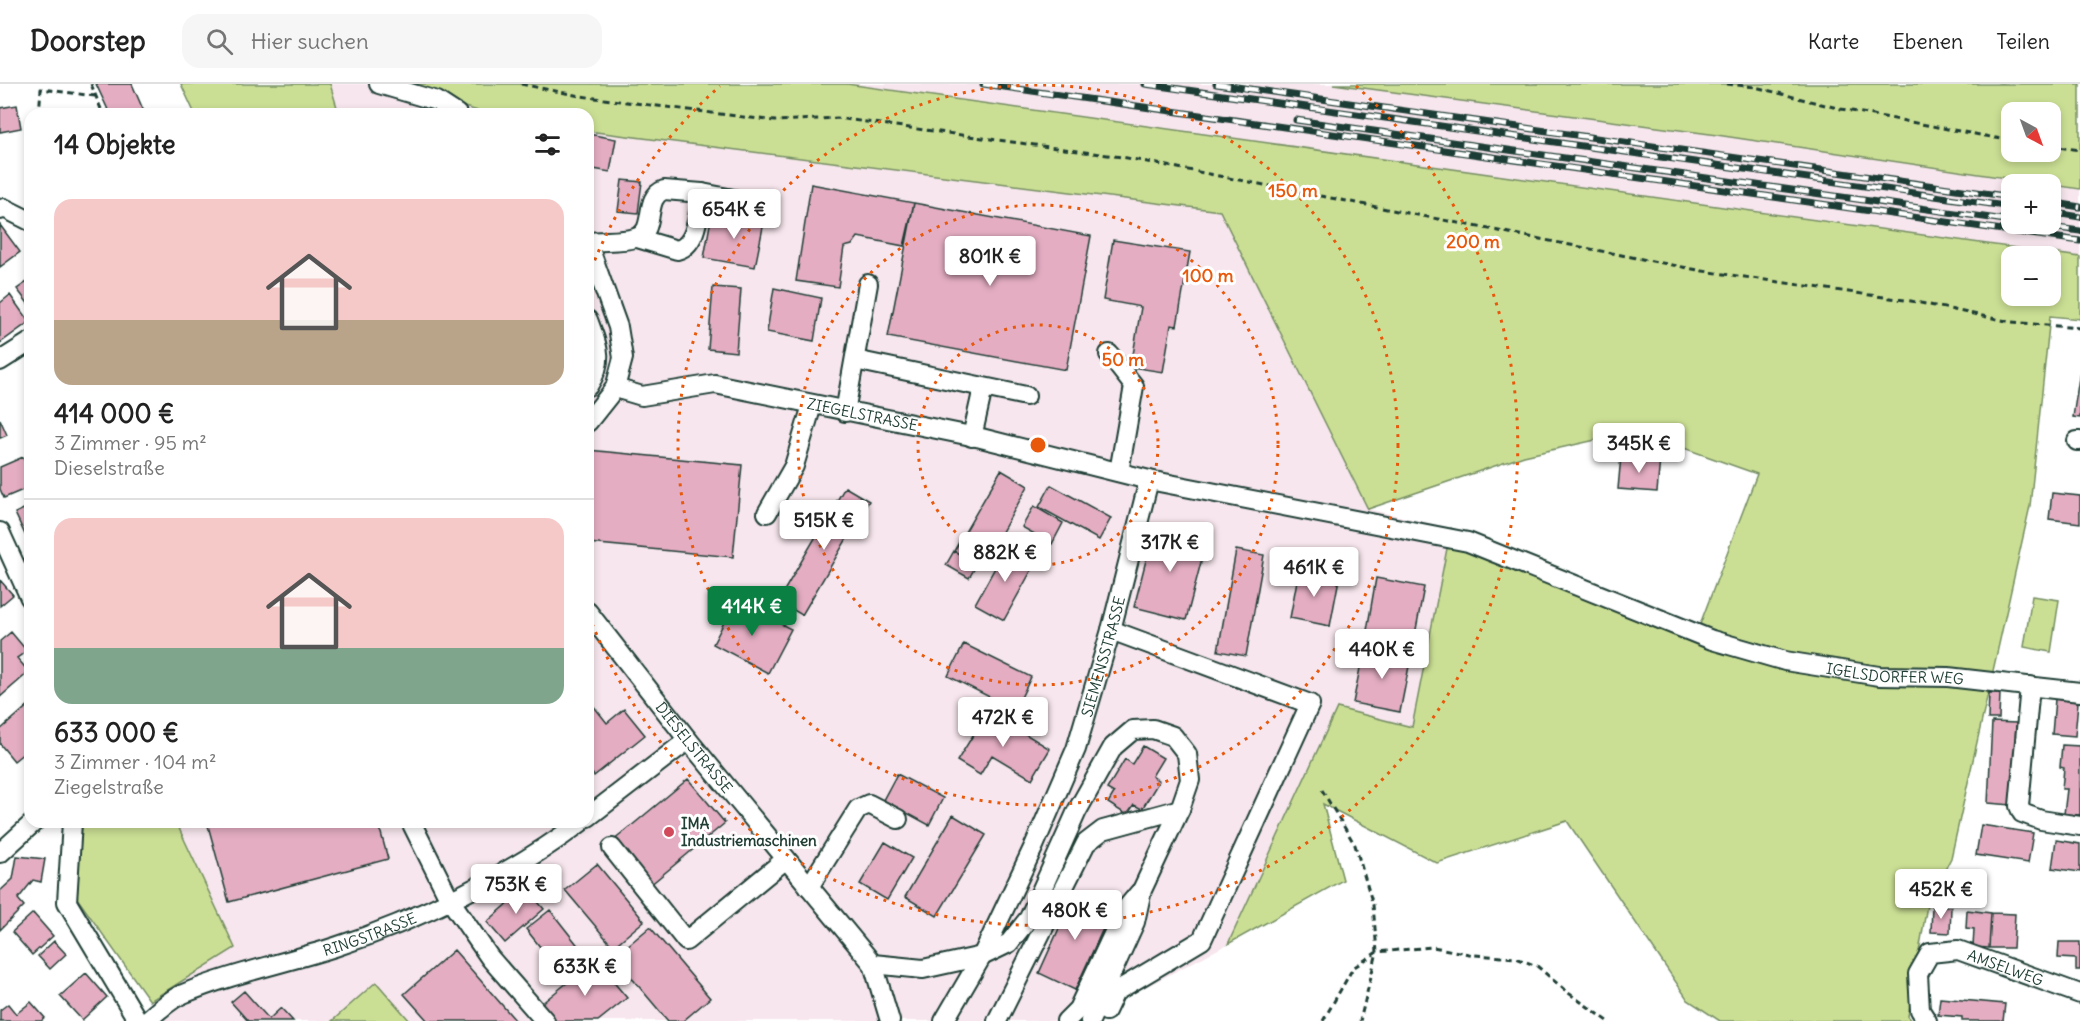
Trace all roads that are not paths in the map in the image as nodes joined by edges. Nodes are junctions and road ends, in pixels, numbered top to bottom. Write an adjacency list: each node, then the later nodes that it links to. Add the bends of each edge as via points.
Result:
1 (379, 84): 2 (street)
2 (447, 108)
3 (702, 193): 4 (street); 7 (street, via 658,192 653,196 646,230); 7 (street, via 688,245 677,249)
4 (748, 202)
5 (0, 210): 6 (street, via 4,208)
6 (24, 218)
7 (637, 238): 8 (street)
8 (594, 242)
9 (594, 260): 17 (street, via 618,327 623,358)
10 (868, 284): 14 (street)
11 (594, 338): 16 (street, via 600,357)
12 (24, 346): 15 (street)
13 (1109, 354): 24 (street, via 1134,386)
14 (855, 360): 18 (street); 21 (street)
15 (0, 361)
16 (594, 377)
17 (615, 388): 20 (street, ZIEGELSTRASSE, via 642,396 715,384); 22 (street)
18 (983, 388): 19 (street); 23 (street)
19 (1026, 396)
20 (812, 405): 21 (street, ZIEGELSTRASSE); 26 (street, via 794,466)
21 (845, 412): 23 (street, ZIEGELSTRASSE)
22 (594, 418)
23 (972, 437): 24 (street, ZIEGELSTRASSE)
24 (1119, 472): 25 (street, ZIEGELSTRASSE)
25 (1149, 480): 30 (street, SIEMENSSTRASSE); 31 (street, IGELSDORFER WEG, via 1468,542 1712,640 1785,661 1879,676 1948,677)
26 (767, 513)
27 (0, 532): 28 (street)
28 (24, 585)
29 (594, 620): 33 (street, DIESELSTRASSE)
30 (1111, 630): 48 (street, SIEMENSSTRASSE, via 1076,749); 59 (street, via 1310,704 1202,940 1115,992)
31 (2030, 686): 32 (street, IGELSDORFER WEG); 37 (street, via 2019,806 2022,813 2041,820)
32 (2080, 692)
33 (688, 740): 35 (street); 44 (street, DIESELSTRASSE)
34 (1180, 809): 46 (street); 48 (street, via 1190,780 1187,754 1173,736 1154,729 1133,730 1113,747 1077,811 1029,918 1009,943); 56 (street, via 1103,830 1086,843)
35 (594, 812)
36 (898, 819): 45 (street, via 869,804 858,809)
37 (2080, 826)
38 (27, 828): 43 (street)
39 (72, 828): 51 (street, via 67,902)
40 (414, 828): 47 (street)
41 (573, 828): 47 (street, RINGSTRASSE)
42 (612, 848): 44 (street, via 686,940)
43 (0, 853)
44 (786, 859): 45 (street, DIESELSTRASSE)
45 (809, 887): 49 (street, DIESELSTRASSE)
46 (1142, 890): 57 (street, via 1124,911 1078,1009); 58 (street, via 1135,922)
47 (450, 900): 52 (street, RINGSTRASSE, via 401,924 337,947 181,994); 53 (street, via 490,958)
48 (982, 956): 49 (street, via 923,969); 55 (street, SIEMENSSTRASSE)
49 (873, 964): 54 (street, DIESELSTRASSE)
50 (2080, 994): 60 (street, AMSELWEG, via 1958,950 1930,953 1918,974 1920,1010)
51 (138, 1021)
52 (146, 1021)
53 (545, 1021)
54 (890, 1021)
55 (944, 1021)
56 (997, 1021)
57 (1066, 1021)
58 (1090, 1021)
59 (1102, 1021)
60 (1927, 1021)

